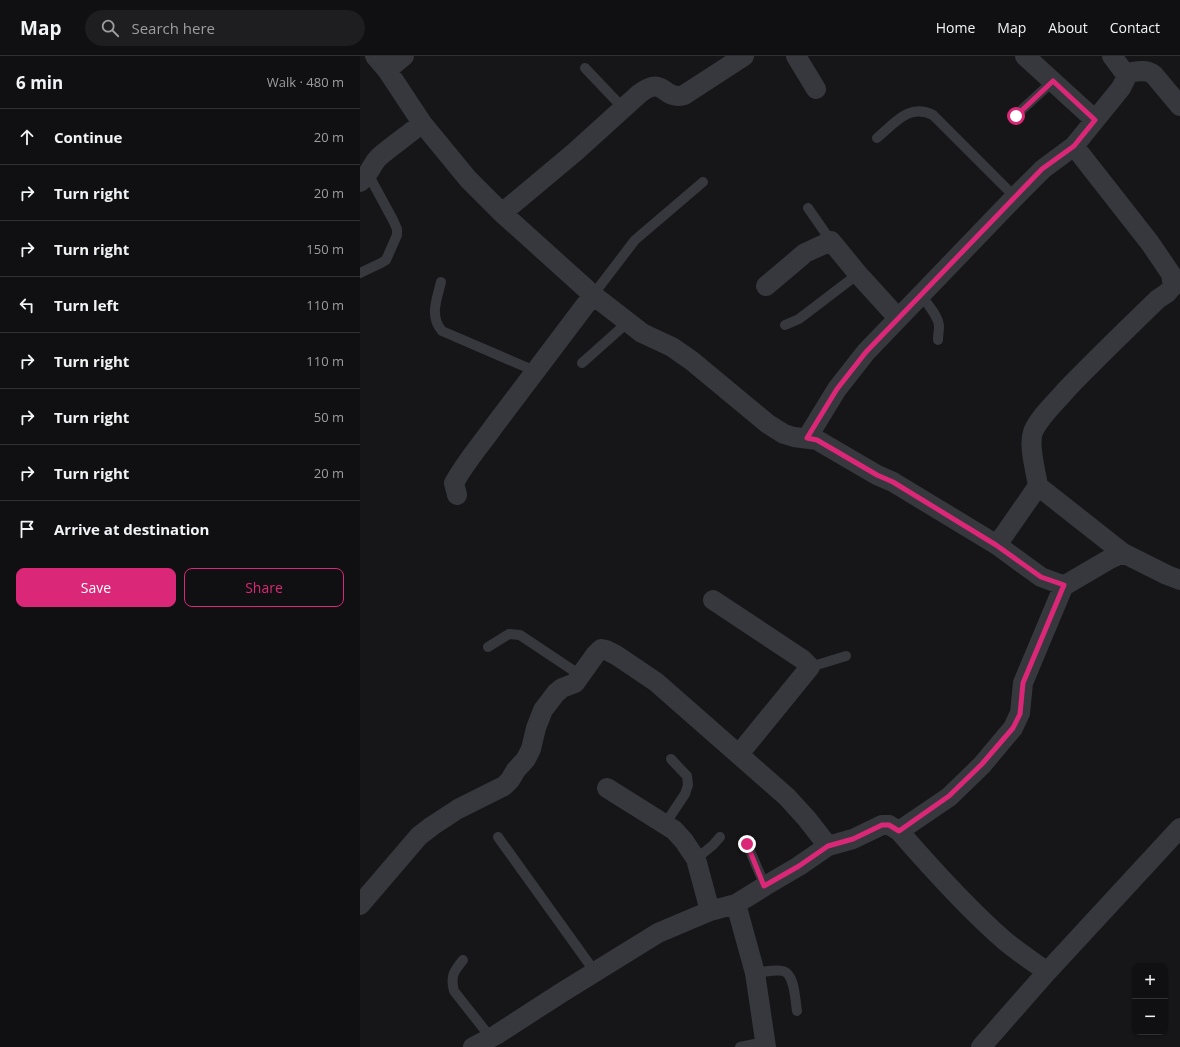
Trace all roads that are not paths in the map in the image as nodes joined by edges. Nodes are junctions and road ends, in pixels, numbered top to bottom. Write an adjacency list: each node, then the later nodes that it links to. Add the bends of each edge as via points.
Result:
1 (404, 56): 6 (street)
2 (744, 56): 12 (street, via 684,94 674,96 656,86 649,87)
3 (796, 56): 10 (street)
4 (1025, 56): 9 (street)
5 (1112, 56): 8 (street)
6 (381, 63): 15 (street)
7 (585, 68): 12 (lane)
8 (1125, 73): 11 (street, via 1145,70 1152,73); 14 (street, via 1125,82)
9 (1053, 81): 13 (lane); 14 (street)
10 (816, 89)
11 (1180, 106)
12 (624, 109): 22 (street)
13 (1016, 116)
14 (1095, 120): 17 (street)
15 (422, 123): 18 (street, via 379,157); 22 (street, via 468,179)
16 (877, 138): 20 (lane, via 908,112 926,112 933,115)
17 (1074, 146): 20 (street, via 1042,169); 37 (street, via 1150,243 1171,274 1173,286 1103,352 1038,423 1033,432 1032,445)
18 (364, 174): 24 (lane, via 393,220 397,235 386,260)
19 (703, 182): 28 (lane, via 635,240)
20 (1015, 197): 29 (street)
21 (808, 208): 23 (lane)
22 (502, 213): 28 (street)
23 (831, 240): 25 (street); 27 (street, via 805,253)
24 (360, 273)
25 (858, 274): 30 (street); 32 (lane, via 798,319)
26 (441, 282): 35 (lane, via 434,316 442,331)
27 (766, 286)
28 (593, 295): 31 (street); 35 (street)
29 (921, 295): 30 (street); 33 (lane, via 938,322)
30 (898, 318): 36 (street, via 866,352 837,389)
31 (628, 322): 34 (lane); 36 (street, via 642,334 672,347 692,361 768,424 784,434)
32 (786, 325)
33 (938, 340)
34 (582, 363)
35 (535, 370): 38 (street, via 464,465 454,483)
36 (807, 438): 39 (street, via 817,440 893,482)
37 (1038, 486): 39 (street); 40 (street)
38 (457, 494)
39 (996, 545): 42 (street, via 1041,577)
40 (1123, 553): 41 (street); 42 (street)
41 (1180, 580)
42 (1064, 585): 53 (street, via 1023,683 1020,714 1013,728 982,764 949,796)
43 (713, 600): 46 (street, via 802,659)
44 (488, 647): 47 (lane, via 509,634 520,635)
45 (846, 656): 46 (lane)
46 (810, 667): 48 (street)
47 (580, 675): 48 (street, via 598,651 606,650 656,682); 61 (street, via 575,683 556,693 543,710 531,749 510,780 504,786 458,809 424,833)
48 (739, 754): 57 (street, via 787,797)
49 (672, 759): 51 (lane, via 687,776 688,785)
50 (607, 788): 51 (street)
51 (665, 824): 58 (street, via 674,830)
52 (1180, 828): 65 (street)
53 (899, 831): 57 (street, via 889,825 882,825 853,839); 65 (street, via 921,857 1001,937)
54 (498, 837): 64 (lane)
55 (720, 837): 58 (lane)
56 (747, 844): 59 (lane)
57 (828, 846): 59 (street)
58 (696, 859): 62 (street)
59 (764, 886): 60 (street)
60 (736, 904): 62 (street); 66 (street)
61 (360, 905)
62 (710, 911): 64 (street, via 658,934)
63 (463, 960): 68 (lane, via 452,976 454,991)
64 (595, 972): 68 (street)
65 (1047, 972): 72 (street)
66 (755, 973): 67 (lane, via 785,971 789,974 793,981); 69 (street)
67 (797, 1011)
68 (496, 1040): 70 (street)
69 (765, 1045): 71 (lane)
70 (473, 1047)
71 (740, 1047)
72 (980, 1047)

